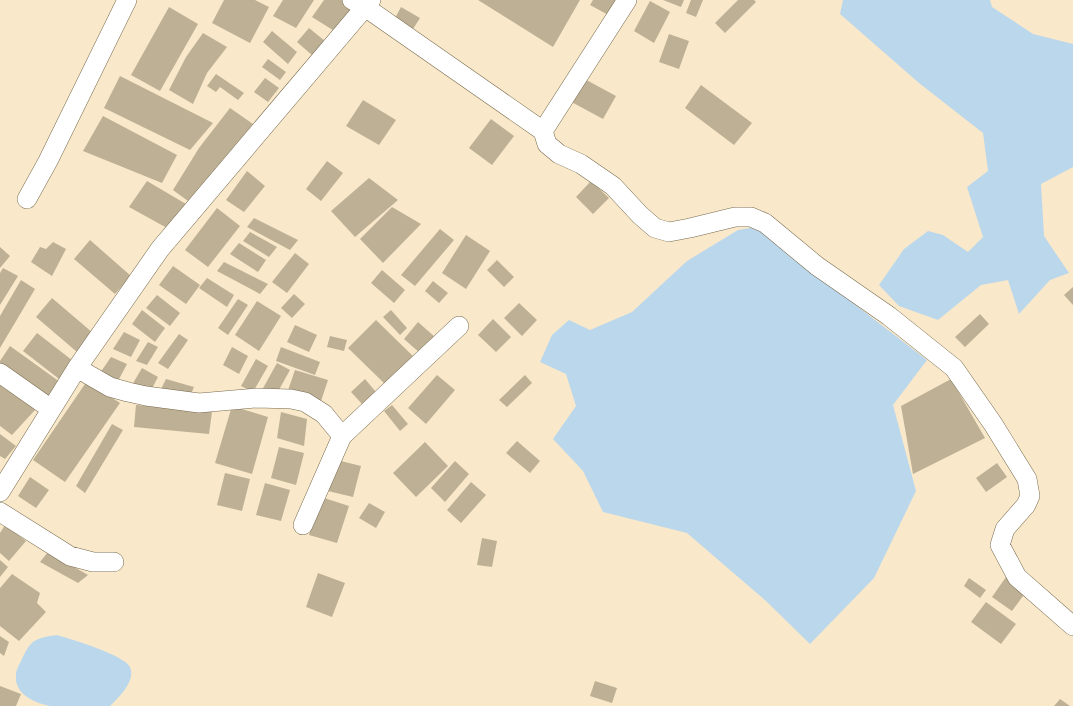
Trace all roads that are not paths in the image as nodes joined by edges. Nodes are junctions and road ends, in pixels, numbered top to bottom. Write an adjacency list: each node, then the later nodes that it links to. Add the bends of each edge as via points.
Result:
1 (127, 0): 5 (street)
2 (627, 0): 4 (street)
3 (363, 2): 4 (street); 7 (street, via 160,248)
4 (542, 131): 15 (street, via 547,144 613,186 655,228 669,232 735,216 751,217 765,223 817,266 889,316 954,368 1027,479 1030,496 1028,501 1005,529 1000,545 1006,559 1017,577)
5 (27, 199)
6 (459, 326): 10 (street)
7 (77, 368): 9 (street); 10 (street, via 110,386 146,396 199,403 256,398 305,402 324,414)
8 (0, 373): 9 (street)
9 (51, 409): 11 (street)
10 (342, 436): 13 (street)
11 (0, 492)
12 (0, 512): 14 (street, via 70,556 93,562)
13 (303, 525)
14 (114, 562)
15 (1073, 626)

